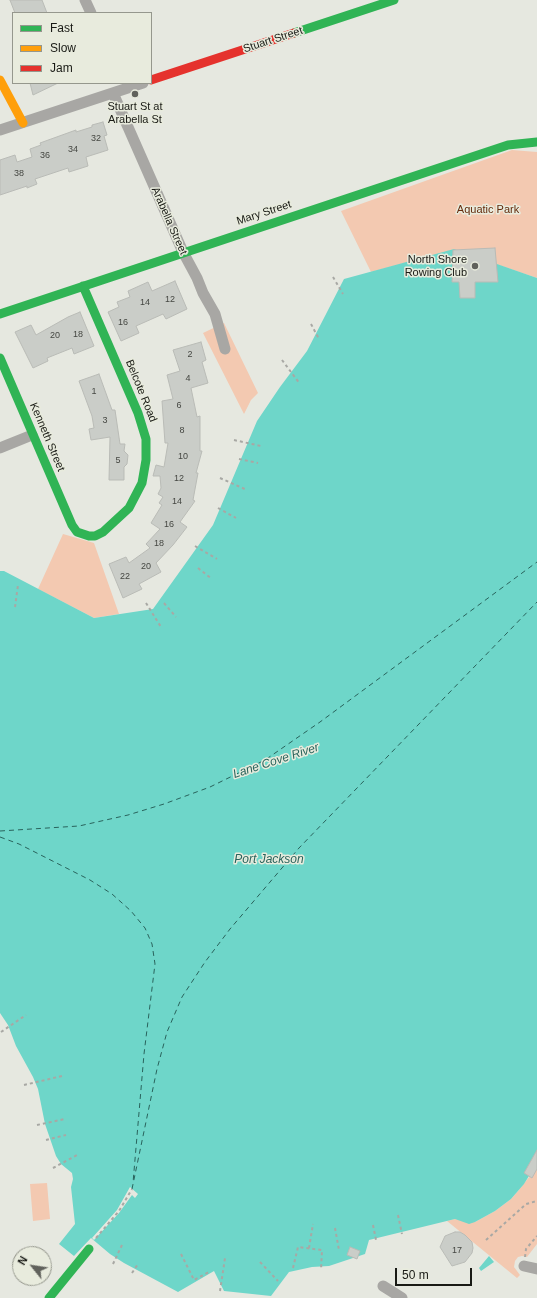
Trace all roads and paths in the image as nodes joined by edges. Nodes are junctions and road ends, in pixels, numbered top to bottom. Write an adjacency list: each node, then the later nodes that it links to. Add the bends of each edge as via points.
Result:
1 (85, 0): 3 (street)
2 (394, 0): 5 (street, Stuart Street)
3 (91, 12)
4 (0, 80): 9 (street)
5 (152, 80)
6 (137, 84): 7 (street)
7 (126, 86): 8 (street)
8 (113, 93): 9 (street); 12 (street, Arabella Street)
9 (23, 123): 10 (street)
10 (0, 130)
11 (537, 142): 12 (street, Mary Street, via 508,145)
12 (183, 252): 14 (street, Mary Street); 19 (street, Arabella Street, via 215,314)
13 (333, 277): 15 (path)
14 (83, 286): 16 (street, Mary Street); 33 (street, Belcote Road, via 138,413 146,438 146,460 142,483 135,497 129,508 112,525 95,536 83,535)
15 (343, 294)
16 (0, 314)
17 (311, 324): 18 (path)
18 (319, 339)
19 (225, 349)
20 (0, 358): 23 (street, Kenneth Street)
21 (282, 360): 22 (path)
22 (300, 384)
23 (32, 435): 26 (street); 33 (street, Kenneth Street)
24 (234, 440): 25 (path)
25 (261, 446)
26 (0, 448)
27 (239, 459): 28 (path)
28 (258, 463)
29 (220, 478): 30 (path)
30 (247, 490)
31 (218, 508): 32 (path)
32 (236, 518)
33 (72, 525)
34 (195, 546): 35 (path)
35 (218, 559)
36 (198, 568): 37 (path)
37 (212, 579)
38 (18, 585): 41 (path)
39 (146, 603): 43 (path)
40 (164, 603): 42 (path)
41 (14, 607)
42 (176, 617)
43 (161, 627)
44 (26, 1015): 45 (path)
45 (1, 1032)
46 (62, 1076): 47 (path)
47 (24, 1085)
48 (65, 1119): 49 (path)
49 (37, 1125)
50 (66, 1134): 51 (path)
51 (46, 1140)
52 (79, 1154): 53 (path)
53 (53, 1168)
54 (132, 1189): 66 (path, via 119,1211)
55 (537, 1201): 63 (path, via 526,1204)
56 (398, 1215): 60 (path)
57 (313, 1224): 65 (path)
58 (373, 1225): 62 (path)
59 (335, 1228): 67 (path)
60 (402, 1234)
61 (537, 1236): 73 (path, via 526,1249)
62 (376, 1240)
63 (486, 1240)
64 (122, 1245): 71 (path)
65 (309, 1248): 74 (path, via 298,1247); 76 (path, via 322,1250)
66 (89, 1249): 82 (street)
67 (339, 1250)
68 (181, 1254): 77 (path, via 194,1280)
69 (225, 1258): 81 (path)
70 (260, 1262): 79 (path)
71 (113, 1264)
72 (138, 1264): 78 (path)
73 (524, 1266): 75 (street)
74 (293, 1268)
75 (537, 1269)
76 (321, 1270)
77 (209, 1272)
78 (132, 1273)
79 (278, 1281)
80 (384, 1286): 83 (street)
81 (220, 1292)
82 (49, 1298)
83 (402, 1298)

